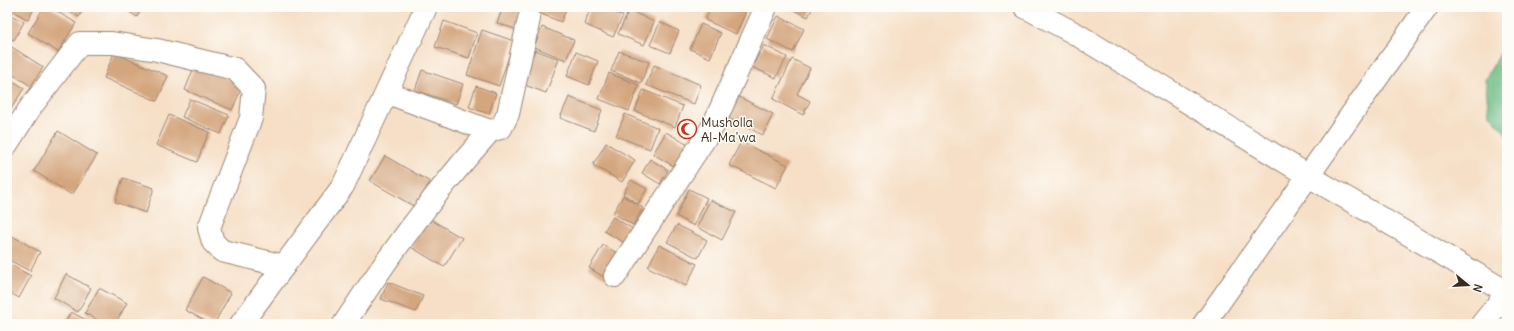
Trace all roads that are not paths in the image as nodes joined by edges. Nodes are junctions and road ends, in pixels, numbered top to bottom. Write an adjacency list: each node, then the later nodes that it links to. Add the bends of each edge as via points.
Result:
1 (426, 7): 6 (street)
2 (766, 7): 11 (street, via 713,126)
3 (1025, 7): 9 (street, via 1076,34)
4 (1427, 7): 9 (street)
5 (529, 19): 7 (street, via 508,114 501,128)
6 (388, 93): 7 (street); 10 (street, via 343,186)
7 (490, 131): 14 (street, via 420,213)
8 (7, 144): 10 (street, via 30,108 80,43 112,43 156,50 235,69 254,89 251,118 209,228 213,242 222,251)
9 (1308, 175): 12 (street); 15 (street)
10 (284, 266): 13 (street)
11 (615, 276)
12 (1507, 292): 16 (street)
13 (241, 324)
14 (344, 324)
15 (1204, 324)
16 (1482, 324)

